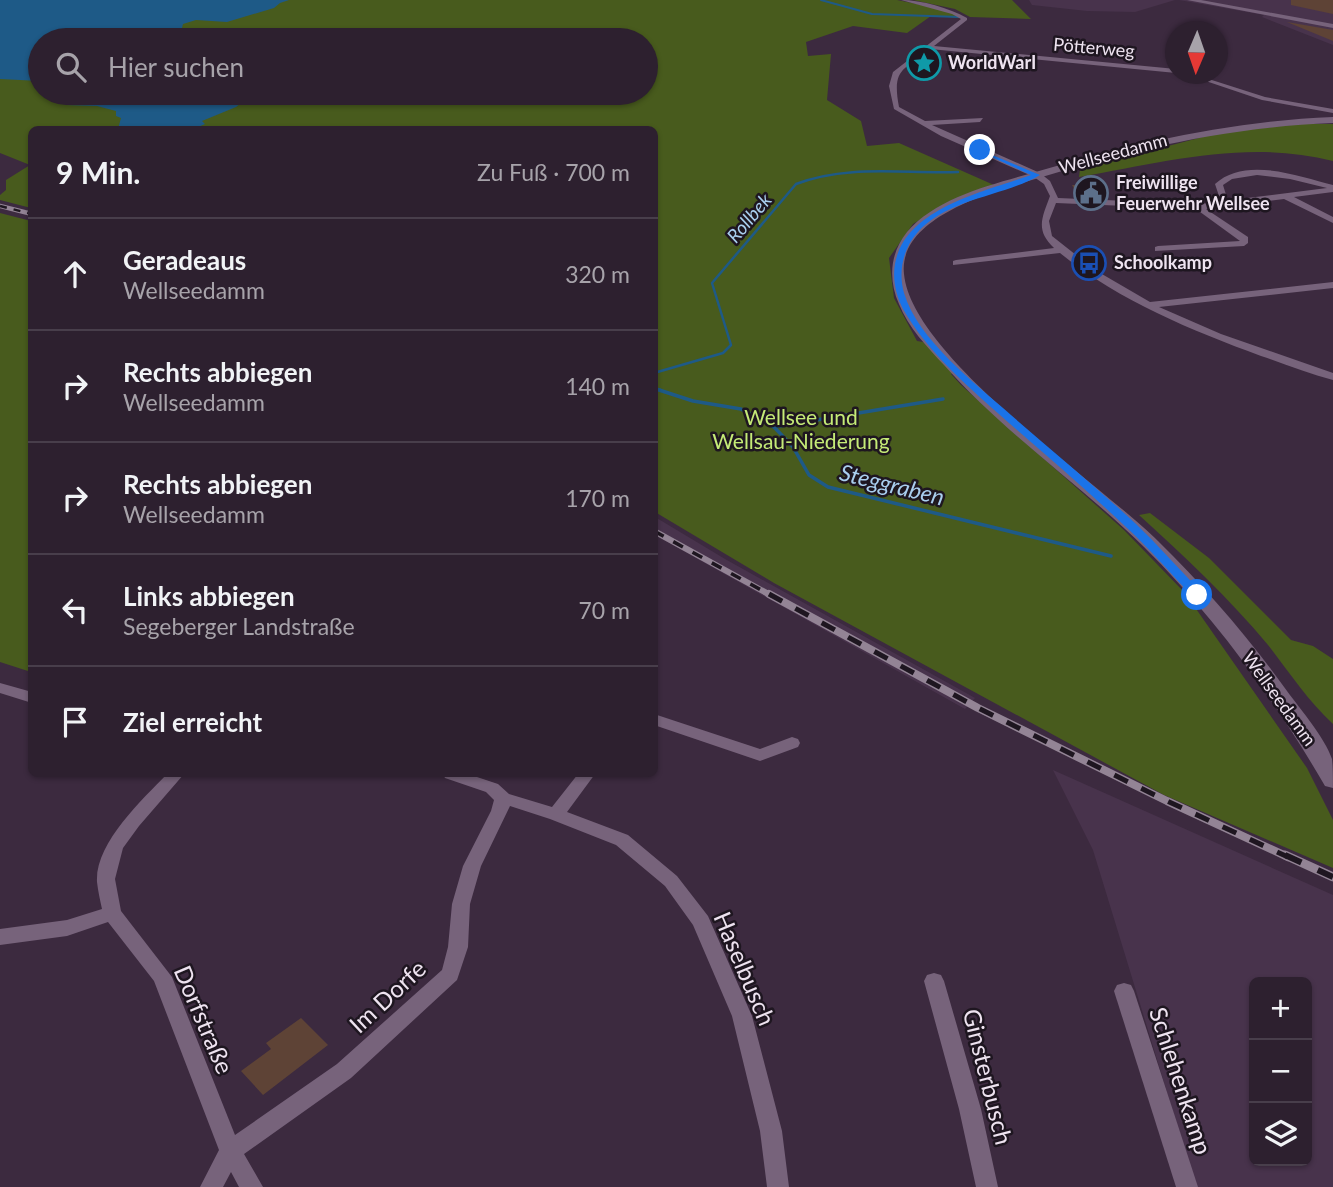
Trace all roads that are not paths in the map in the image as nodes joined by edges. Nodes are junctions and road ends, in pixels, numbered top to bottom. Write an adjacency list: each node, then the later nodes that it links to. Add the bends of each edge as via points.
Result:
1 (904, 0): 4 (street, via 965,19)
2 (1190, 0): 3 (street)
3 (1333, 26)
4 (927, 47): 5 (street, Pötterweg); 10 (street, via 892,78 896,108)
5 (1165, 70)
6 (1218, 84): 7 (street, via 1264,99)
7 (1333, 111)
8 (980, 120): 10 (street)
9 (1333, 120): 11 (main road, Wellseedamm, via 1209,130)
10 (921, 123): 11 (street)
11 (1037, 175): 12 (main road, Wellseedamm); 13 (street)
12 (1010, 183): 13 (main road); 30 (main road, Wellseedamm, via 952,205 915,231 902,251 897,271 907,309 930,344 961,375 1151,544 1278,691)
13 (1050, 187): 16 (street)
14 (1333, 189): 15 (street); 17 (street, via 1268,173 1228,177 1219,184)
15 (1287, 196): 17 (street); 19 (street)
16 (1054, 200): 18 (street); 21 (street, via 1045,229)
17 (1229, 203): 18 (street)
18 (1198, 206): 20 (street, via 1245,239 1244,243)
19 (1333, 219)
20 (1158, 249)
21 (1062, 250): 22 (street); 24 (street)
22 (956, 264)
23 (1333, 285): 24 (street)
24 (1147, 306): 25 (street, via 1232,342)
25 (1331, 374)
26 (0, 688): 27 (street)
27 (28, 697)
28 (658, 720): 29 (street, via 760,755)
29 (792, 743)
30 (1329, 766)
31 (173, 777): 36 (street, Dorfstraße, via 115,846 106,879)
32 (460, 777): 34 (street, via 492,788)
33 (585, 777): 35 (street)
34 (503, 798): 35 (street, Haselbusch); 40 (street, Im Dorfe, via 472,866 450,974 344,1071)
35 (556, 814): 43 (street, Haselbusch, via 622,839 671,881 701,921 742,1016 771,1131)
36 (112, 913): 37 (street, via 67,928); 40 (street, Dorfstraße, via 162,977)
37 (0, 937)
38 (934, 981): 44 (street, Ginsterbusch)
39 (1124, 991): 45 (street, Schlehenkamp)
40 (230, 1151): 41 (street); 42 (street, Dorfstraße)
41 (211, 1187)
42 (252, 1187)
43 (778, 1187)
44 (987, 1187)
45 (1187, 1187)

